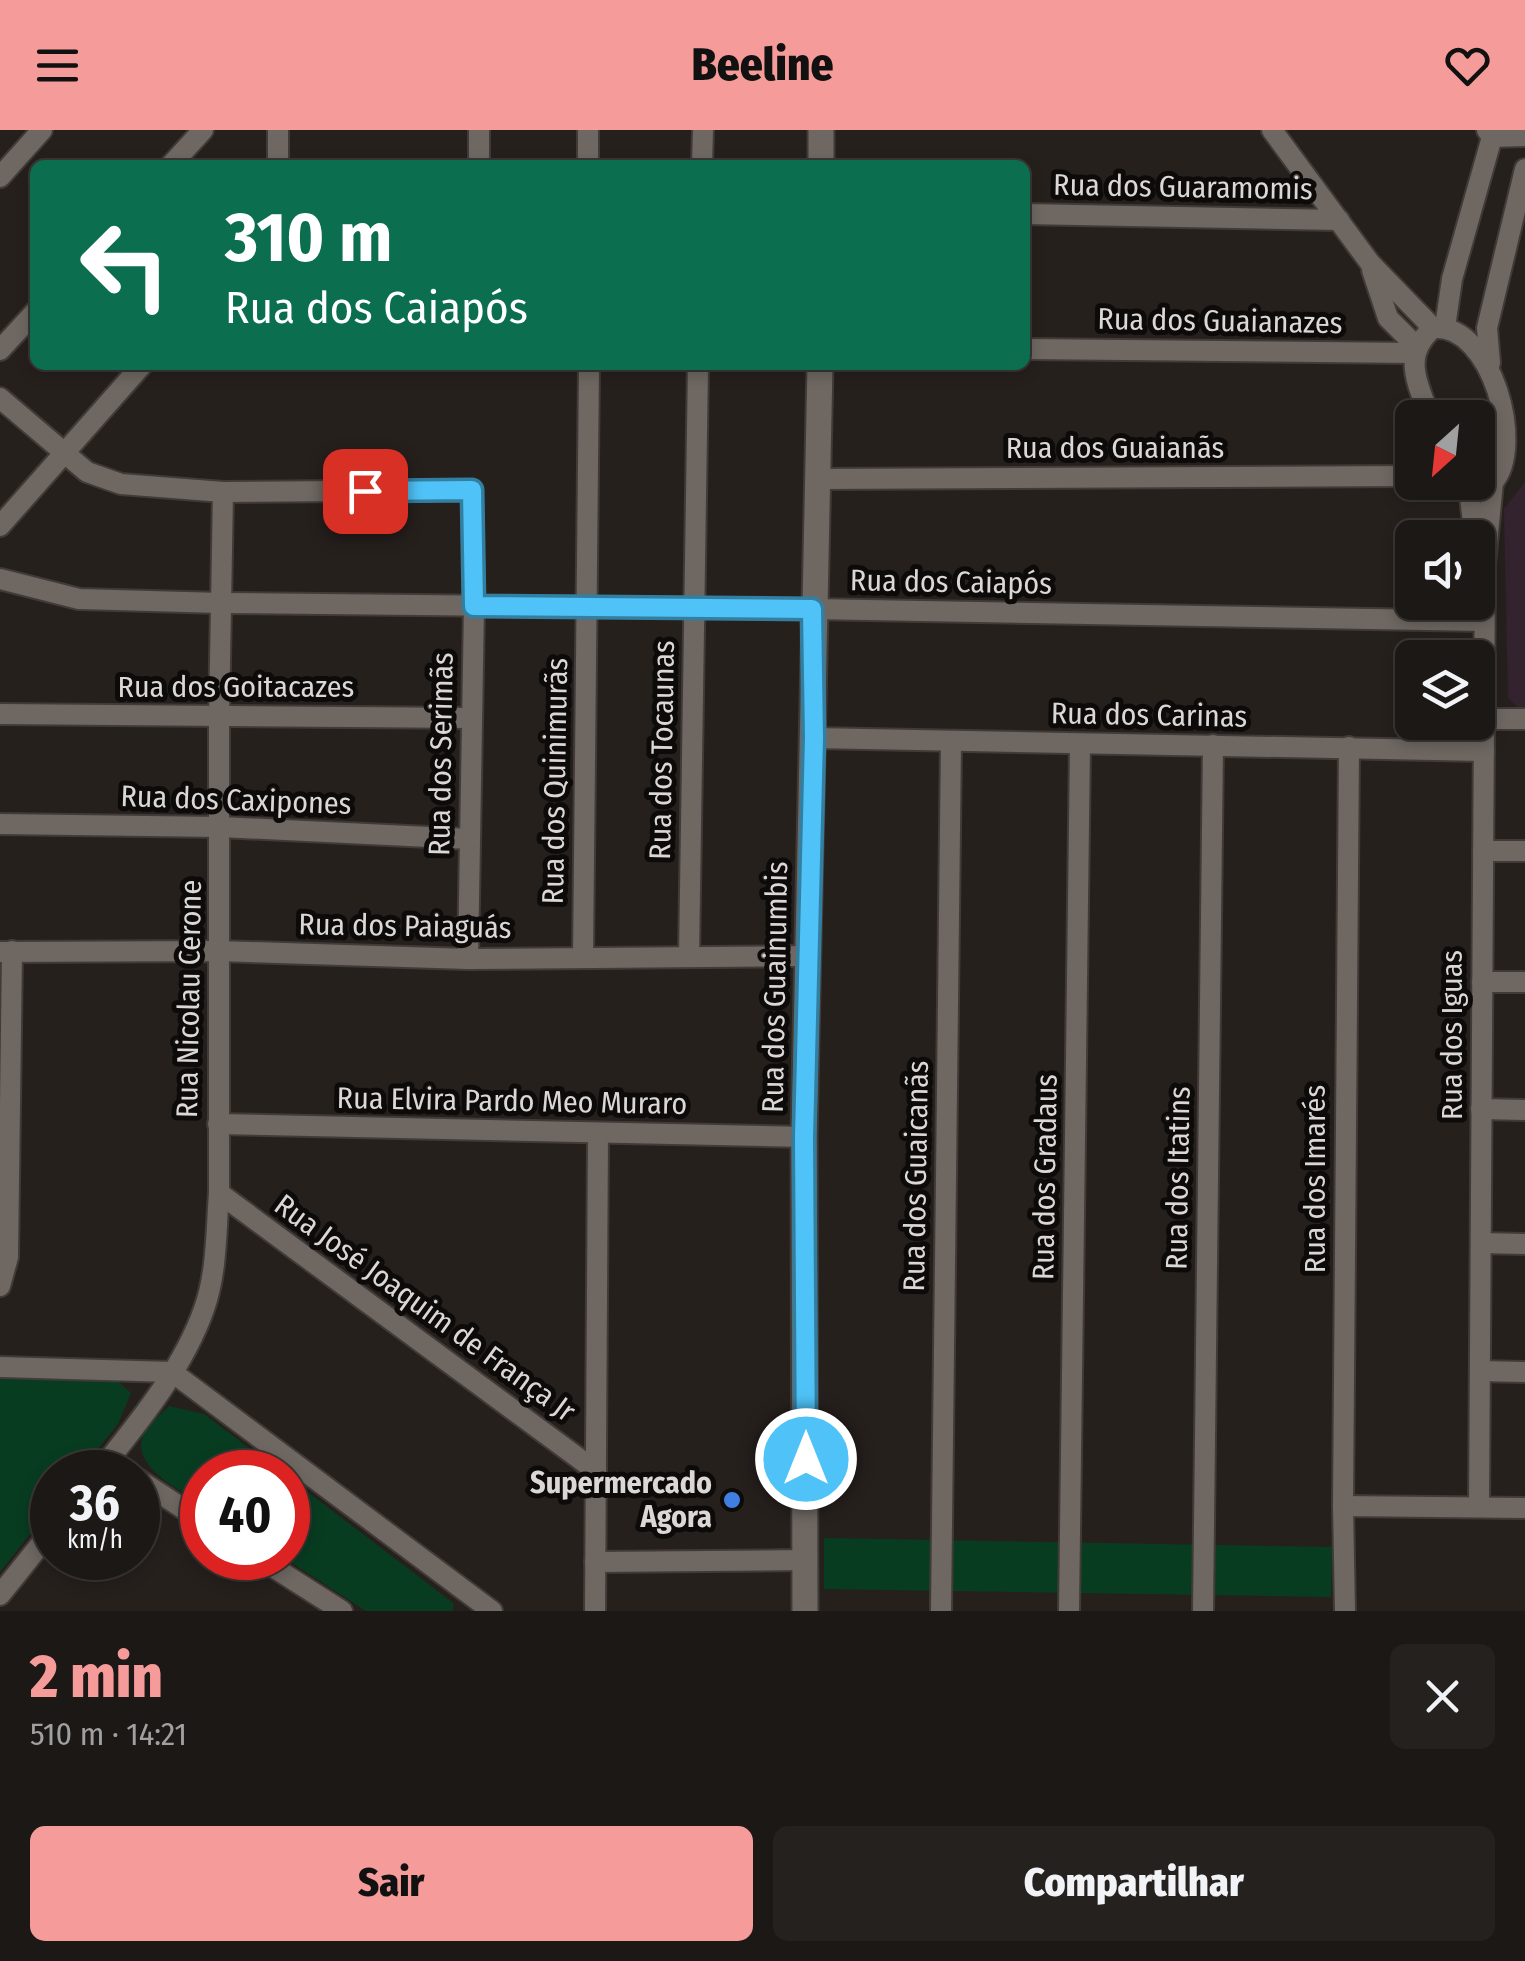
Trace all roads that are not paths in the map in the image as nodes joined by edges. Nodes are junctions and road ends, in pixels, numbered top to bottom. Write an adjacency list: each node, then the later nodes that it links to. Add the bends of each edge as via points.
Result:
1 (42, 130): 18 (street)
2 (203, 130): 11 (street)
3 (278, 130): 12 (street)
4 (479, 130): 13 (street)
5 (588, 130): 14 (street)
6 (703, 130): 15 (street)
7 (821, 130): 16 (street)
8 (1272, 130): 20 (street)
9 (1490, 134): 10 (street); 23 (street)
10 (1525, 136)
11 (175, 160)
12 (278, 160)
13 (479, 160)
14 (588, 160)
15 (702, 160)
16 (821, 160)
17 (1525, 169): 27 (street, via 1490,309)
18 (0, 177)
19 (1030, 214): 20 (street, Rua dos Guaramomis)
20 (1339, 220): 21 (street)
21 (1370, 264): 23 (street, Rua dos Iguas); 26 (street, via 1388,318)
22 (30, 317): 25 (street)
23 (1439, 327): 26 (street); 27 (street, Rua dos Iguas, via 1470,339)
24 (1030, 349): 26 (street, Rua dos Guaianazes)
25 (0, 350)
26 (1415, 350): 35 (street)
27 (1490, 363): 32 (street, Rua dos Iguas)
28 (138, 370): 36 (street)
29 (588, 370): 45 (street, Rua dos Quinimurãs)
30 (698, 370): 46 (street, Rua dos Tocaunas)
31 (820, 370): 39 (street, Rua dos Guainumbis)
32 (1503, 388): 34 (street); 37 (street, Rua dos Iguas, via 1515,450)
33 (0, 398): 36 (street)
34 (1525, 398)
35 (1424, 400)
36 (62, 454): 40 (street, via 121,484); 41 (street)
37 (1495, 473)
38 (1395, 476): 39 (street, Rua dos Guaianãs)
39 (817, 480): 47 (street, Rua dos Guainumbis)
40 (223, 492): 43 (street, Rua Nicolau Cerone); 44 (street, Rua dos Serimãs, via 472,490)
41 (0, 526)
42 (0, 578): 43 (street, Rua dos Caiapós, via 79,599)
43 (221, 604): 44 (street, Rua dos Caiapós); 51 (street, Rua Nicolau Cerone)
44 (474, 606): 45 (street, Rua dos Caiapós); 52 (street, Rua dos Serimãs)
45 (587, 608): 46 (street, Rua dos Caiapós); 71 (street, Rua dos Quinimurãs)
46 (694, 609): 47 (street, Rua dos Caiapós); 69 (street, Rua dos Tocaunas)
47 (812, 609): 48 (street, Rua dos Caiapós); 55 (street, Rua dos Guainumbis)
48 (1484, 621): 49 (street, Rua dos Iguas)
49 (1484, 640)
50 (0, 714): 51 (street, Rua dos Goitacazes)
51 (219, 718): 52 (street, Rua dos Goitacazes); 63 (street, Rua Nicolau Cerone)
52 (471, 718): 64 (street, Rua dos Serimãs)
53 (1495, 719): 54 (street)
54 (1525, 719)
55 (814, 738): 57 (street, Rua dos Carinas); 70 (street, Rua dos Guainumbis)
56 (1484, 740): 61 (street, Rua dos Iguas)
57 (951, 742): 58 (street, Rua dos Carinas); 103 (street, Rua dos Guaicanãs)
58 (1080, 744): 59 (street, Rua dos Carinas); 104 (street, Rua dos Gradaus)
59 (1213, 746): 60 (street, Rua dos Carinas); 105 (street, Rua dos Itatins)
60 (1349, 747): 61 (street, Rua dos Carinas); 91 (street, Rua dos Imarés)
61 (1484, 751): 65 (street, Rua dos Iguas)
62 (0, 824): 63 (street, Rua dos Caxipones)
63 (221, 827): 64 (street, Rua dos Caxipones); 67 (street, Rua Nicolau Cerone)
64 (470, 839): 72 (street, Rua dos Serimãs)
65 (1483, 851): 66 (street); 73 (street, Rua dos Iguas)
66 (1525, 851)
67 (219, 951): 68 (street, Rua dos Paiaguás); 72 (street, Rua dos Paiaguás); 77 (street, Rua Nicolau Cerone)
68 (6, 952): 80 (street)
69 (689, 956): 70 (street, Rua dos Paiaguás); 71 (street, Rua dos Paiaguás)
70 (808, 956): 79 (street, Rua dos Guainumbis)
71 (583, 958): 72 (street, Rua dos Paiaguás)
72 (468, 959)
73 (1482, 982): 74 (street); 75 (street, Rua dos Iguas)
74 (1525, 982)
75 (1482, 1109): 76 (street); 82 (street, Rua dos Iguas)
76 (1525, 1110)
77 (218, 1124): 78 (street, Rua Elvira Pardo Meo Muraro); 81 (street, Rua Nicolau Cerone)
78 (598, 1134): 79 (street, Rua Elvira Pardo Meo Muraro); 90 (street)
79 (804, 1137): 95 (street, Rua dos Guainumbis)
80 (4, 1164): 84 (street, via 8,1257)
81 (219, 1193): 87 (street, Rua Nicolau Cerone, via 205,1306); 90 (street, Rua José Joaquim de França Jr)
82 (1481, 1243): 83 (street); 86 (street, Rua dos Iguas)
83 (1525, 1244)
84 (0, 1286)
85 (0, 1367): 87 (street)
86 (1480, 1371): 88 (street); 92 (street, Rua dos Iguas)
87 (172, 1372): 89 (street, Rua Nicolau Cerone); 100 (street)
88 (1525, 1372)
89 (116, 1450)
90 (596, 1471): 96 (street)
91 (1342, 1506): 92 (street); 106 (street, Rua dos Imarés)
92 (1480, 1507): 93 (street)
93 (1525, 1508)
94 (30, 1558): 98 (street)
95 (806, 1560): 96 (street); 102 (street, Rua dos Guainumbis)
96 (595, 1562): 101 (street)
97 (294, 1580): 99 (street)
98 (0, 1596)
99 (342, 1611)
100 (492, 1611)
101 (595, 1611)
102 (806, 1611)
103 (941, 1611)
104 (1070, 1611)
105 (1203, 1611)
106 (1344, 1611)

